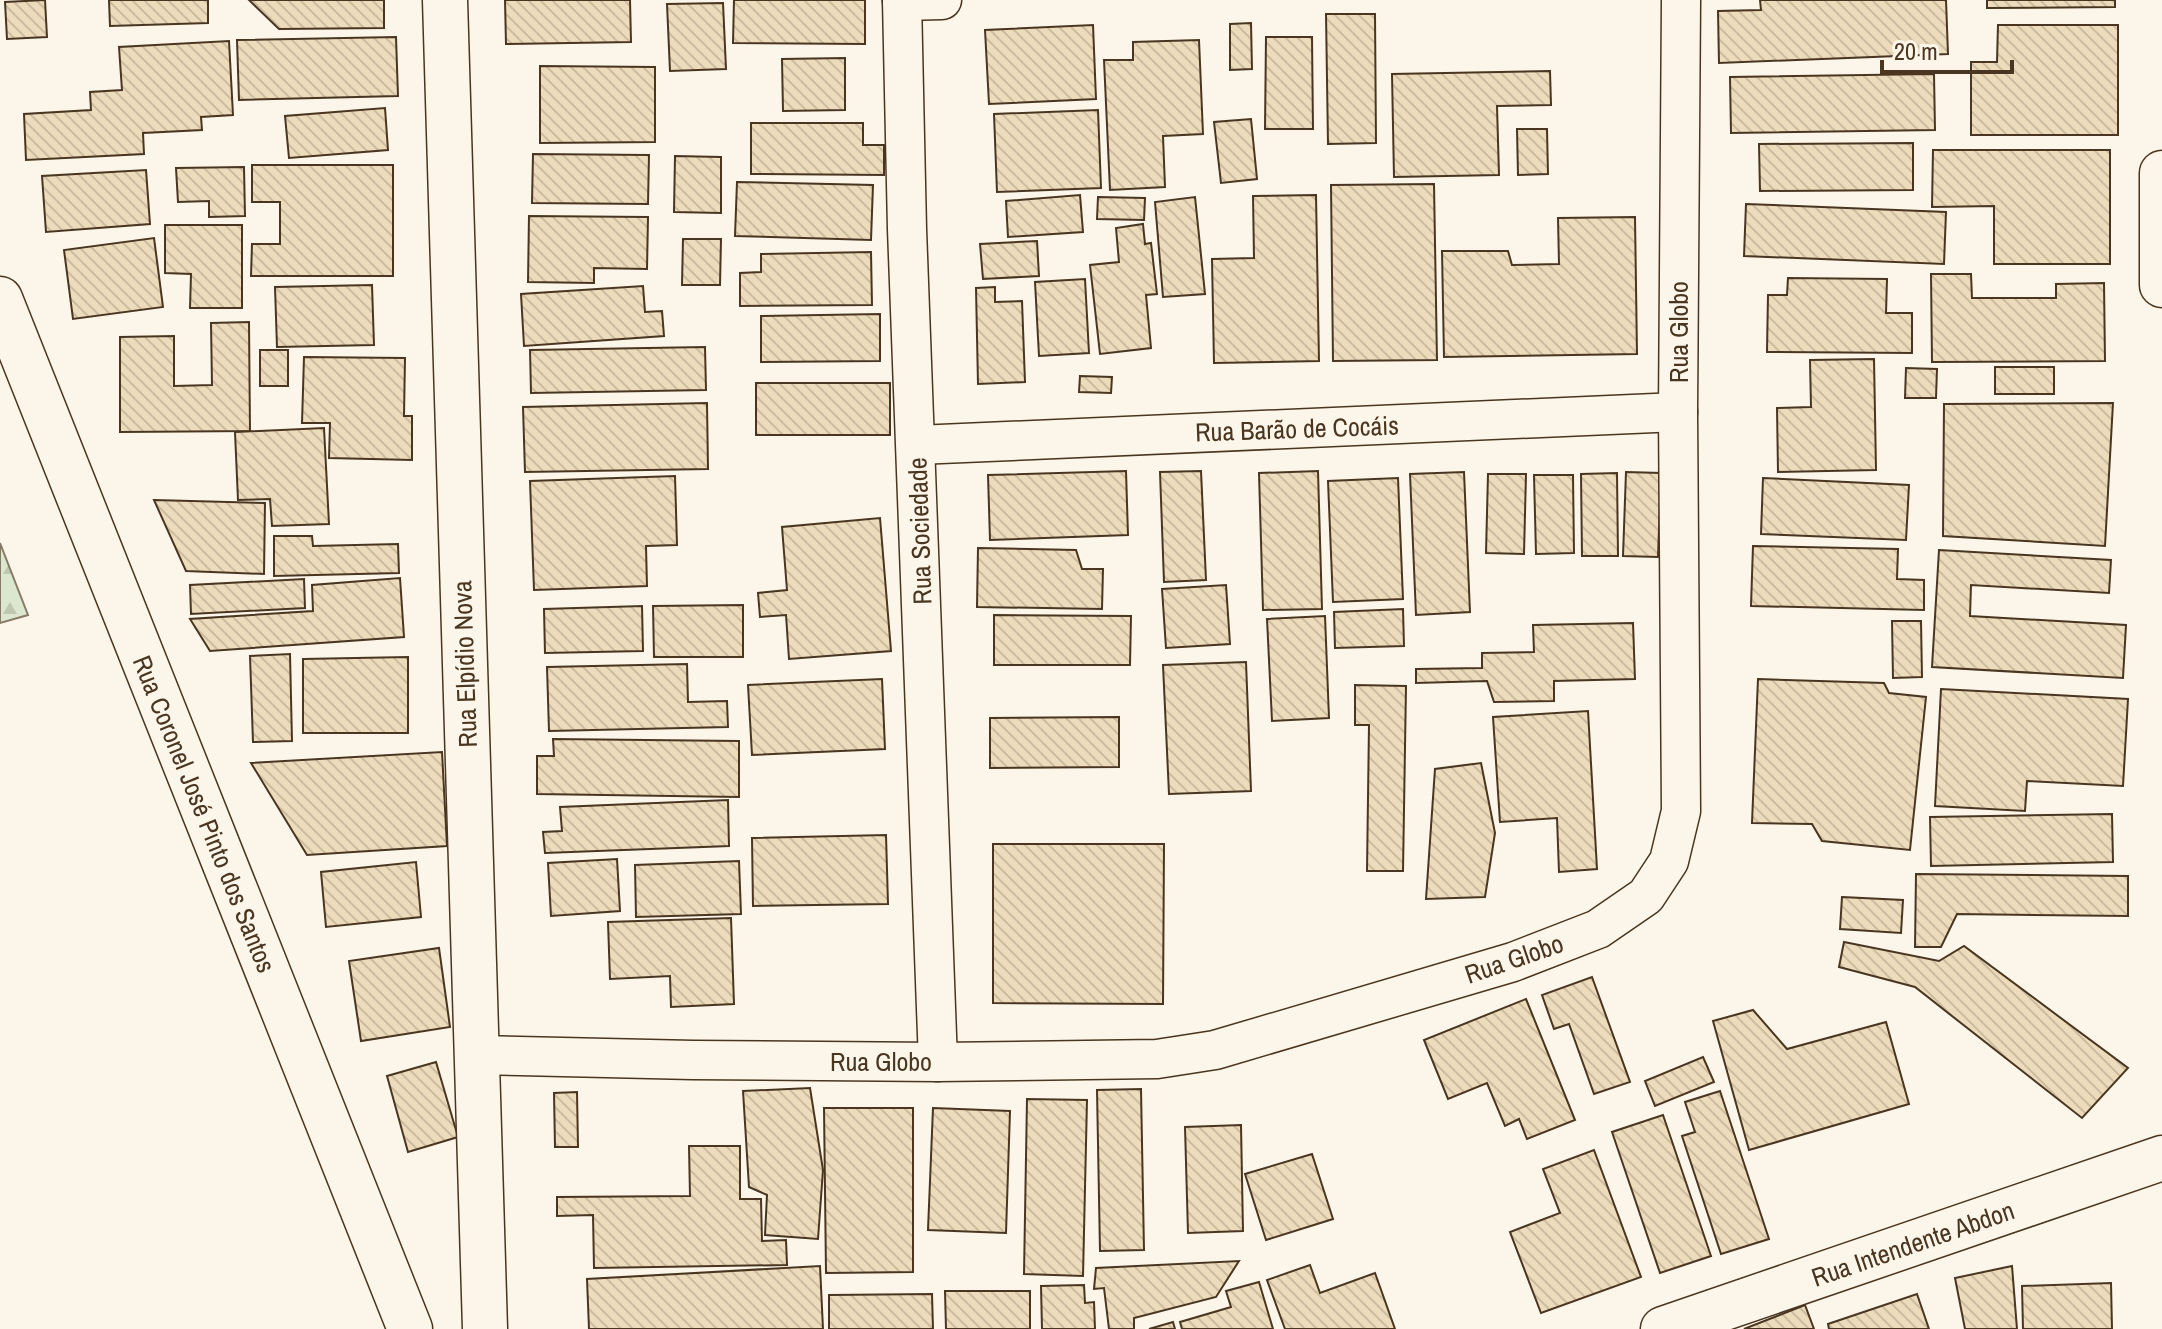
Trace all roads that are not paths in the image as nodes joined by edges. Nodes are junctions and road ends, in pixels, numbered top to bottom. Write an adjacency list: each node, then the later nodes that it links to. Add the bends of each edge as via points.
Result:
1 (445, 0): 11 (street, Rua Elpídio Nova)
2 (942, 0): 4 (street)
3 (1681, 0): 9 (street, Rua Globo)
4 (902, 1): 10 (street, Rua Sociedade)
5 (2162, 173): 6 (street)
6 (2162, 194): 7 (street)
7 (2162, 285)
8 (0, 299): 14 (street, Rua Coronel José Pinto dos Santos)
9 (1678, 412): 10 (street, Rua Barão de Cocáis); 12 (street, Rua Globo, via 1681,811 1669,861 1646,896 1598,929 1513,962 1215,1050 1157,1059)
10 (917, 445): 12 (street, Rua Sociedade)
11 (477, 1055): 12 (street, Rua Globo); 15 (street, Rua Elpídio Nova)
12 (938, 1062)
13 (2162, 1158): 16 (street, Rua Intendente Abdon)
14 (410, 1329)
15 (485, 1329)
16 (1663, 1329)

